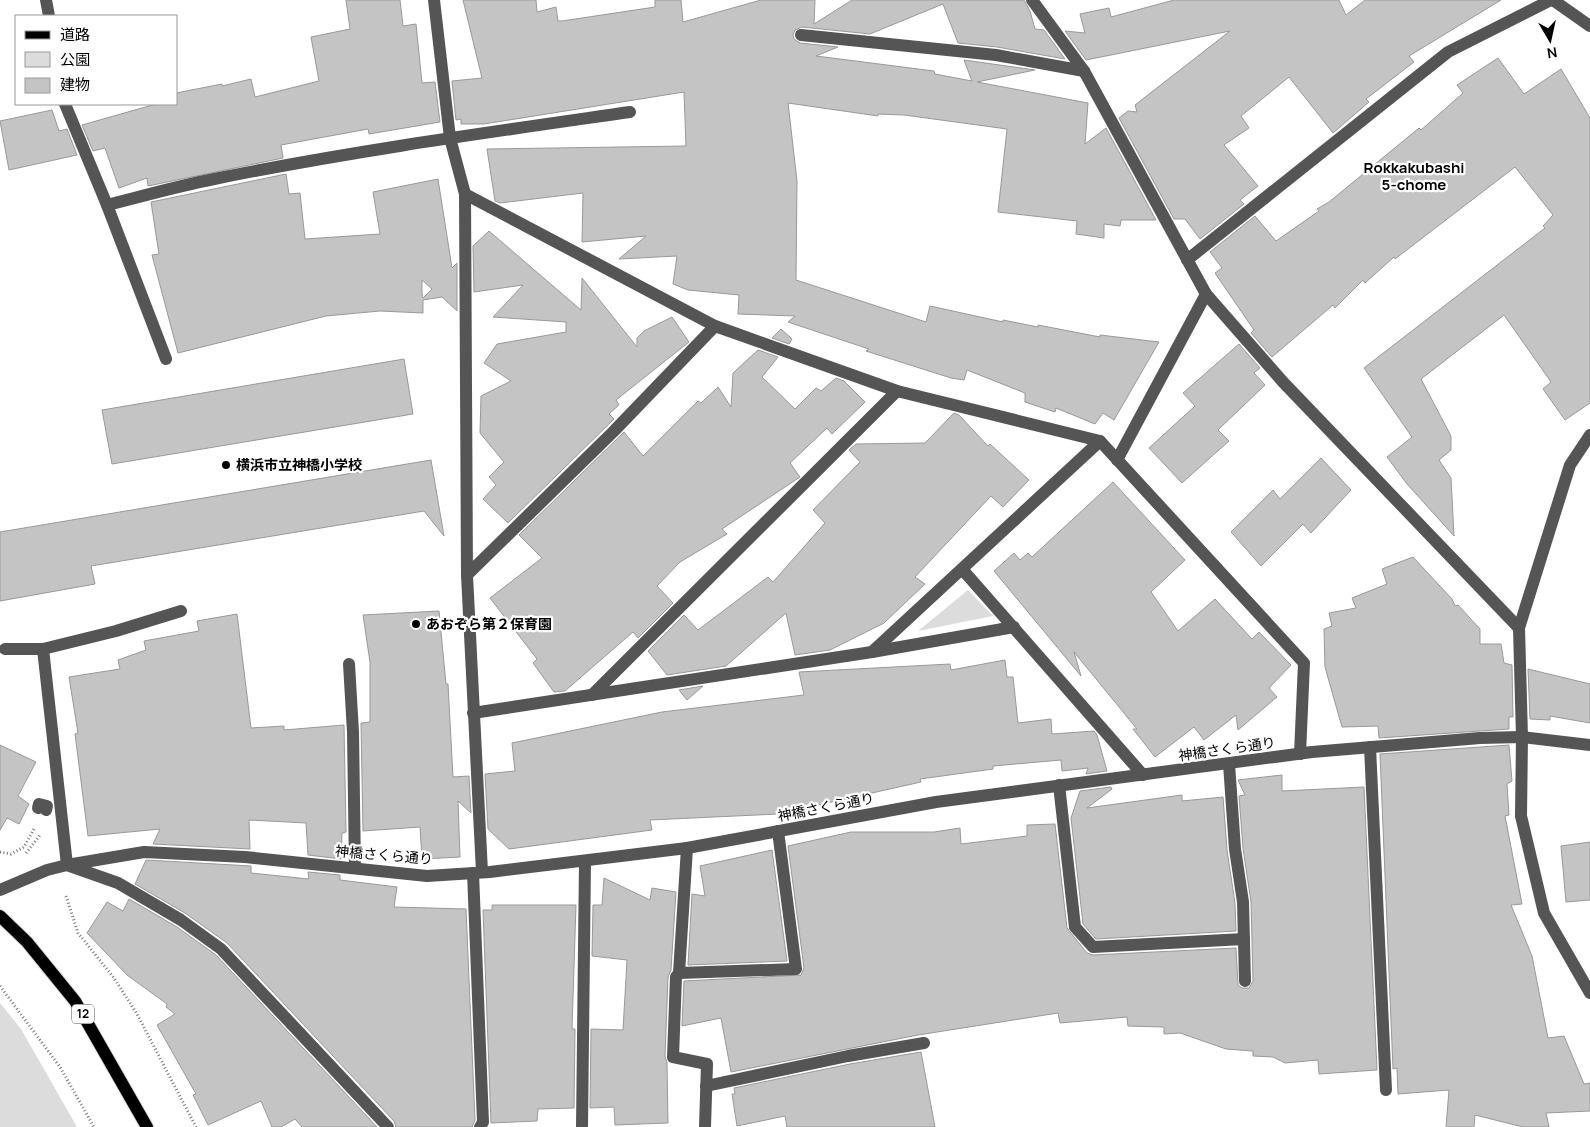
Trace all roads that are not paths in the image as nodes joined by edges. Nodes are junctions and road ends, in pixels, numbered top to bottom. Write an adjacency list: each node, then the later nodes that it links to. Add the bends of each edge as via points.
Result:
1 (46, 0): 5 (street)
2 (434, 0): 11 (street)
3 (1032, 0): 8 (street)
4 (1552, 0): 6 (street); 14 (street, via 1448,52)
5 (49, 15)
6 (1590, 26)
7 (801, 35): 8 (street, via 996,55)
8 (1084, 71): 14 (street)
9 (64, 105): 13 (street)
10 (630, 112): 11 (street)
11 (450, 138): 12 (street); 13 (street, via 213,179)
12 (464, 194): 16 (street); 23 (street)
13 (107, 205): 17 (street)
14 (1187, 260): 15 (street)
15 (1206, 294): 21 (street); 26 (street, via 1283,382)
16 (714, 326): 18 (street); 23 (street, via 614,432)
17 (166, 359)
18 (898, 391): 20 (street); 31 (street)
19 (1590, 435): 26 (street, via 1570,465)
20 (1100, 441): 21 (street); 22 (street)
21 (1117, 460): 36 (street, via 1304,663)
22 (962, 568): 25 (street); 29 (street)
23 (468, 575): 32 (street)
24 (181, 611): 28 (street)
25 (1014, 627): 29 (street); 38 (street)
26 (1519, 628): 33 (street)
27 (5, 649): 28 (street)
28 (43, 649): 43 (street)
29 (872, 652): 31 (street)
30 (349, 664): 44 (street)
31 (592, 695): 32 (street)
32 (474, 713): 45 (street)
33 (1522, 737): 34 (street, 神橋さくら通り); 35 (street, 神橋さくら通り); 51 (street, via 1521,816 1544,913)
34 (1590, 745)
35 (1370, 747): 36 (street, 神橋さくら通り); 54 (street)
36 (1300, 754): 37 (street, 神橋さくら通り)
37 (1229, 764): 38 (street, 神橋さくら通り); 48 (street)
38 (1143, 775): 39 (street, 神橋さくら通り)
39 (1059, 785): 40 (street, 神橋さくら通り, via 936,802); 48 (street, via 1075,927 1093,947)
40 (778, 831): 41 (street, 神橋さくら通り); 49 (street, via 796,969)
41 (687, 848): 42 (street, 神橋さくら通り); 49 (street)
42 (585, 861): 45 (street, 神橋さくら通り); 58 (street)
43 (67, 865): 44 (street, 神橋さくら通り, via 144,852 245,857); 46 (street, 神橋さくら通り); 56 (street, via 118,883 181,920 221,949)
44 (355, 868): 45 (street, 神橋さくら通り, via 427,876)
45 (478, 873): 57 (street, via 483,1122)
46 (0, 890)
47 (0, 916): 55 (main road, 12, via 27,942 75,1001)
48 (1244, 939): 50 (street)
49 (679, 973): 53 (street, via 676,977 673,1058 707,1064)
50 (1245, 981)
51 (1590, 993)
52 (924, 1043): 53 (street)
53 (706, 1086): 59 (street)
54 (1386, 1090)
55 (147, 1127)
56 (388, 1127)
57 (480, 1127)
58 (582, 1127)
59 (705, 1127)

